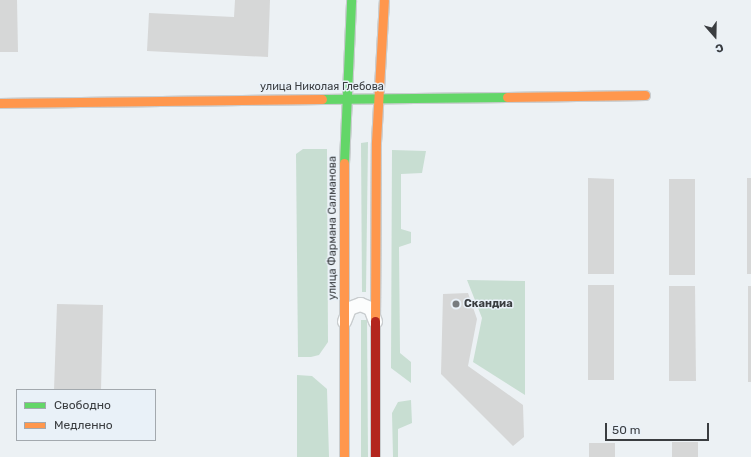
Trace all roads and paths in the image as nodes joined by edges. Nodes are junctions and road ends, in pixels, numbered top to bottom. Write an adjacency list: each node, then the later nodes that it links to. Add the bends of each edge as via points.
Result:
1 (351, 0): 4 (street, улица Фармана Салманова)
2 (384, 0): 5 (street)
3 (645, 96): 5 (street, улица Николая Глебова)
4 (344, 98): 5 (street, улица Николая Глебова); 6 (street, улица Николая Глебова); 7 (street, улица Фармана Салманова)
5 (377, 98): 8 (street)
6 (0, 103)
7 (344, 321): 8 (street, via 349,308 360,304 370,308); 9 (street, улица Фармана Салманова)
8 (376, 321): 10 (street)
9 (344, 457)
10 (375, 457)

